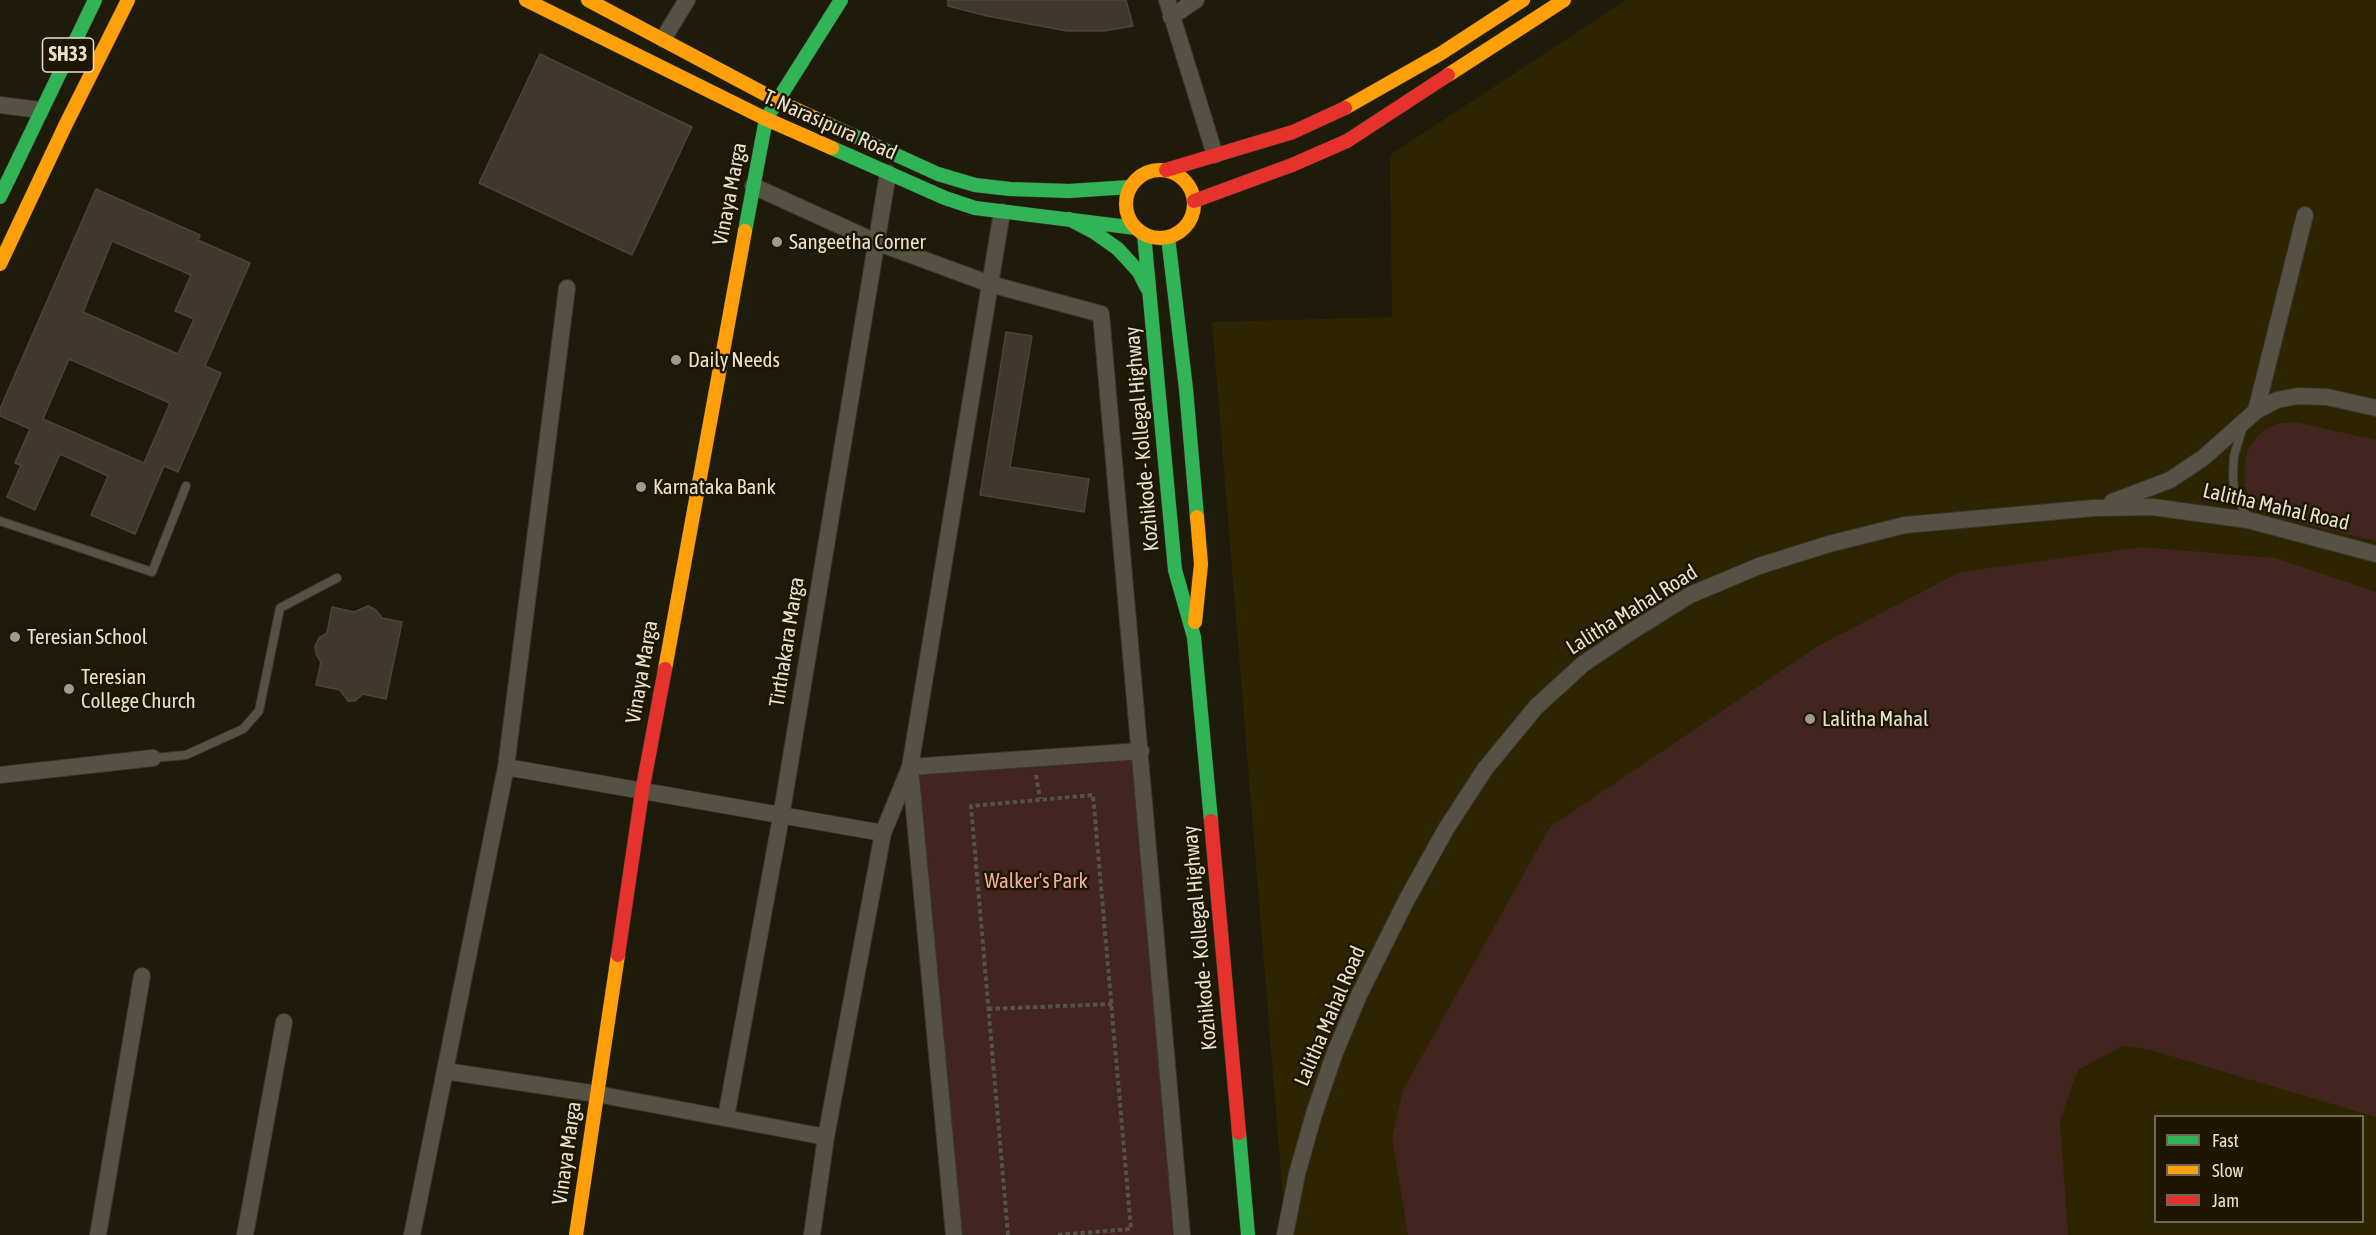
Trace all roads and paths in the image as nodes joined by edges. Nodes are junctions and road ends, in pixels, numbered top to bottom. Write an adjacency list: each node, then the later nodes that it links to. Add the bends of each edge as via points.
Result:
1 (95, 0): 15 (main road, SH33)
2 (128, 0): 31 (main road)
3 (526, 0): 16 (main road, T. Narasipura Road)
4 (588, 0): 12 (main road, T. Narasipura Road)
5 (687, 0): 12 (street)
6 (841, 0): 13 (main road)
7 (1167, 0): 11 (street)
8 (1196, 0): 11 (street)
9 (1523, 0): 17 (main road, via 1358,102 1293,132)
10 (1564, 0): 20 (main road, via 1347,141)
11 (1171, 17): 17 (street)
12 (663, 39): 13 (main road, T. Narasipura Road)
13 (778, 101): 16 (main road); 22 (main road, T. Narasipura Road, via 938,174 975,185 1069,191)
14 (0, 105): 15 (street)
15 (40, 110): 23 (main road, SH33)
16 (766, 119): 19 (main road, T. Narasipura Road); 21 (main road, Vinaya Marga)
17 (1215, 155): 18 (main road)
18 (1166, 170): 22 (main road, via 1146,173); 24 (main road, via 1185,181)
19 (888, 174): 25 (main road, T. Narasipura Road, via 975,208); 30 (street, Tirthakara Marga)
20 (1251, 179): 24 (main road); 35 (main road, via 1209,214 1194,233 1187,249)
21 (753, 186): 30 (street); 51 (main road, Vinaya Marga)
22 (1130, 187): 28 (main road, via 1126,208)
23 (0, 197)
24 (1194, 201): 29 (main road, via 1188,223)
25 (1002, 212): 27 (main road, T. Narasipura Road); 32 (street)
26 (2305, 215): 37 (street)
27 (1069, 219): 28 (main road, T. Narasipura Road); 34 (main road, via 1118,249 1139,272)
28 (1140, 231): 29 (main road, via 1152,237); 34 (main road, Kozhikode - Kollegal Highway)
29 (1168, 237): 35 (main road, Kozhikode - Kollegal Highway)
30 (876, 242): 32 (street); 53 (street, Tirthakara Marga)
31 (0, 264)
32 (990, 284): 45 (street, via 1101,314); 49 (street)
33 (567, 288): 48 (street)
34 (1149, 293): 44 (main road, Kozhikode - Kollegal Highway, via 1175,570)
35 (1179, 319): 44 (main road, Kozhikode - Kollegal Highway, via 1201,564)
36 (2376, 408): 37 (street, Lalitha Mahal Road, via 2327,397 2298,396 2277,400)
37 (2250, 416): 39 (street, Lalitha Mahal Road, via 2203,458 2170,480); 40 (lane, via 2234,456 2232,474)
38 (186, 486): 41 (lane, via 152,572)
39 (2094, 508): 40 (street, Lalitha Mahal Road, via 2152,507); 73 (street, Lalitha Mahal Road, via 1905,525 1819,547 1759,566 1690,596 1583,664 1536,707 1485,769 1406,901 1334,1055 1297,1174)
40 (2248, 520): 42 (street, Lalitha Mahal Road)
41 (0, 521)
42 (2376, 554)
43 (337, 578): 46 (lane, via 280,608 260,711 243,729 186,755)
44 (1194, 637): 72 (main road, Kozhikode - Kollegal Highway)
45 (1141, 751): 47 (street); 71 (street)
46 (153, 758): 50 (street)
47 (1034, 760): 49 (street); 52 (path)
48 (506, 767): 51 (street); 59 (street)
49 (910, 767): 54 (street); 68 (street)
50 (0, 775)
51 (642, 792): 53 (street); 60 (main road, Vinaya Marga)
52 (1040, 799): 56 (path, via 1093,795); 57 (path, via 970,806)
53 (781, 817): 54 (street); 61 (street, Tirthakara Marga)
54 (883, 833): 62 (street)
55 (142, 976): 63 (street)
56 (1112, 1004): 57 (path); 70 (path, via 1131,1228)
57 (988, 1009): 69 (path)
58 (285, 1022): 64 (street)
59 (445, 1071): 60 (street); 65 (street)
60 (597, 1094): 61 (street); 66 (main road, Vinaya Marga)
61 (726, 1117): 62 (street)
62 (826, 1137): 67 (street)
63 (98, 1235)
64 (245, 1235)
65 (412, 1235)
66 (576, 1235)
67 (812, 1235)
68 (954, 1235)
69 (1008, 1235)
70 (1057, 1235)
71 (1182, 1235)
72 (1248, 1235)
73 (1285, 1235)

